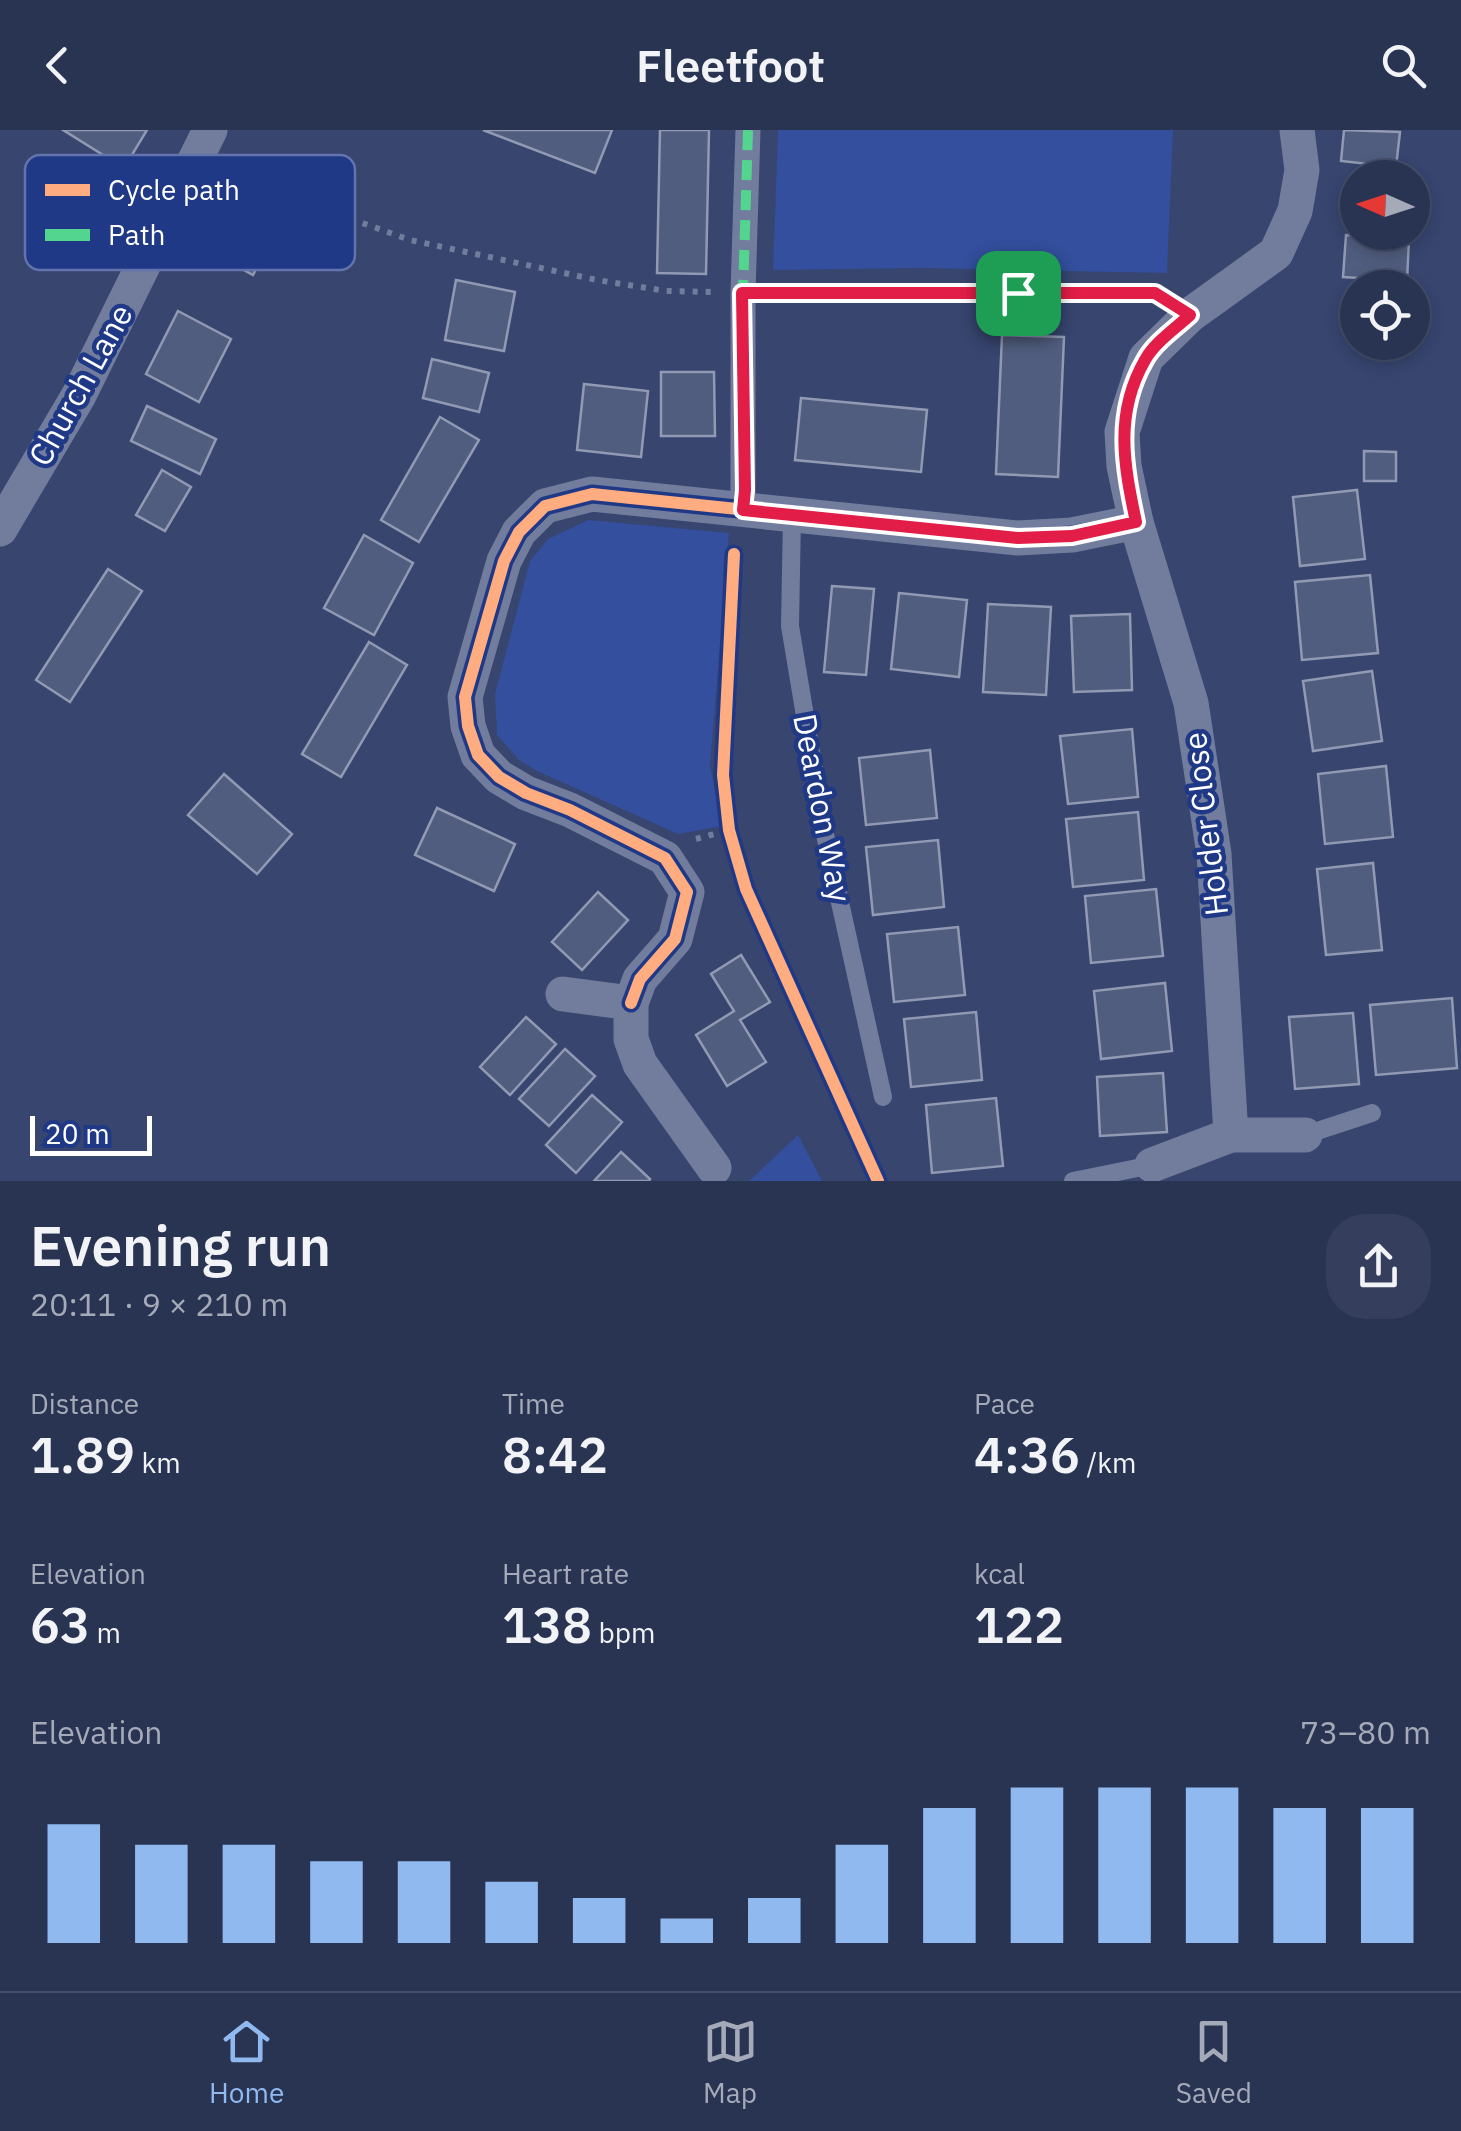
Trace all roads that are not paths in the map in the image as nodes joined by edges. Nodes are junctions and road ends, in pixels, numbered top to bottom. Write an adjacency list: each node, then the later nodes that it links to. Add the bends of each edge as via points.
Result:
1 (748, 130): 4 (street)
2 (1297, 130): 6 (street, via 1302,170 1295,211 1276,253 1190,315 1146,358 1122,432)
3 (141, 270): 7 (street, Church Lane, via 79,395)
4 (743, 510): 5 (street); 9 (street, via 592,494 545,506 519,532 504,561 465,697 478,755 499,777 664,858 687,892 675,940 640,978)
5 (792, 516): 6 (street, via 1018,538 1072,536); 10 (lane, Deardon Way, via 790,626 824,830)
6 (1136, 522): 12 (street, Holder Close, via 1191,703 1214,854)
7 (0, 529)
8 (563, 994): 9 (street)
9 (631, 1003): 15 (street, via 630,1039 640,1064)
10 (883, 1097)
11 (1372, 1113): 13 (lane)
12 (1231, 1134): 13 (street); 14 (street)
13 (1306, 1136)
14 (1152, 1165): 16 (lane)
15 (714, 1168)
16 (1073, 1181)

